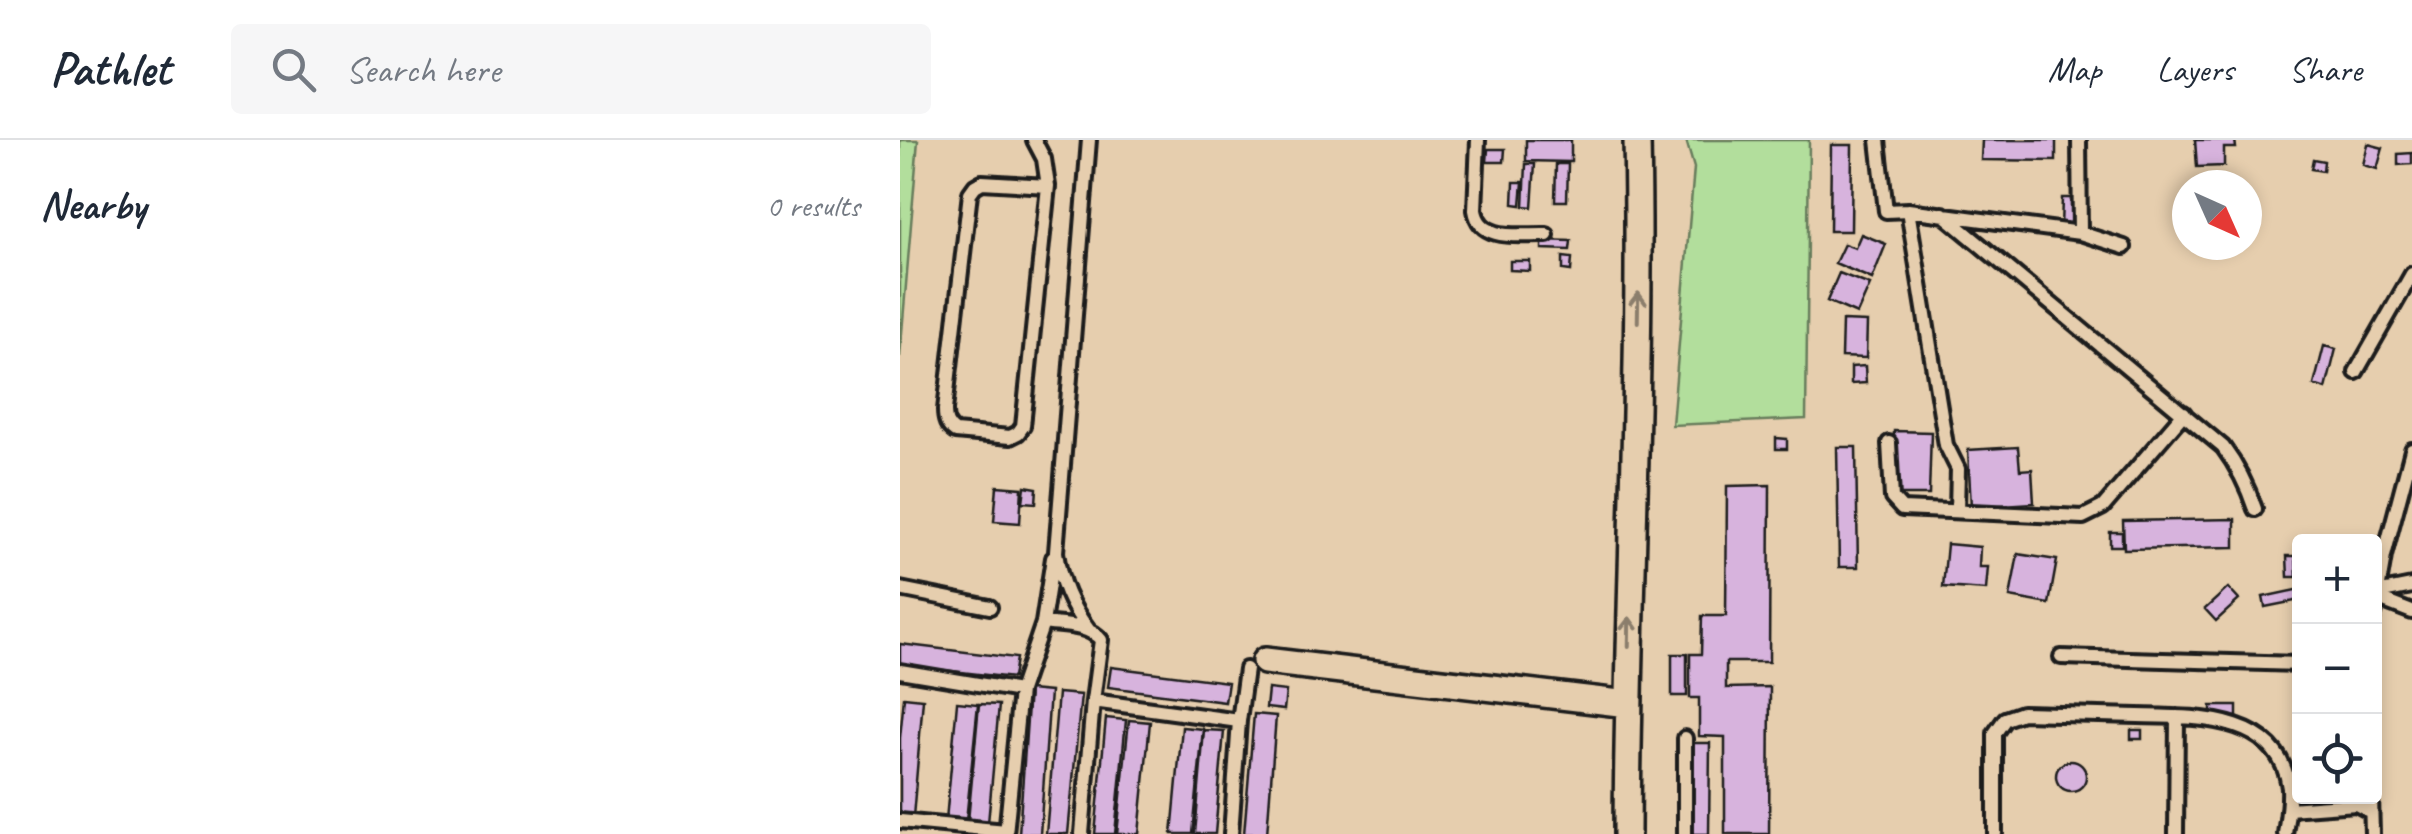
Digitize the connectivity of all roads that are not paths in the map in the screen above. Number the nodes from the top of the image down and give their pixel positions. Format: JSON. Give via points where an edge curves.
{"nodes":[{"id":1,"x":1034,"y":140,"type":"edge"},
{"id":2,"x":1089,"y":140,"type":"edge"},
{"id":3,"x":1478,"y":140,"type":"edge"},
{"id":4,"x":1636,"y":140,"type":"edge"},
{"id":5,"x":1878,"y":140,"type":"edge"},
{"id":6,"x":2079,"y":140,"type":"edge"},
{"id":7,"x":1048,"y":186,"type":"junction"},
{"id":8,"x":1908,"y":210,"type":"junction"},
{"id":9,"x":1943,"y":214,"type":"junction"},
{"id":10,"x":2080,"y":233,"type":"junction"},
{"id":11,"x":1548,"y":235,"type":"dead end"},
{"id":12,"x":2124,"y":246,"type":"dead end"},
{"id":13,"x":2412,"y":274,"type":"edge"},
{"id":14,"x":2356,"y":372,"type":"dead end"},
{"id":15,"x":2184,"y":413,"type":"junction"},
{"id":16,"x":1889,"y":444,"type":"dead end"},
{"id":17,"x":2412,"y":450,"type":"edge"},
{"id":18,"x":2255,"y":509,"type":"dead end"},
{"id":19,"x":1957,"y":510,"type":"junction"},
{"id":20,"x":1056,"y":552,"type":"junction"},
{"id":21,"x":2382,"y":568,"type":"edge"},
{"id":22,"x":2412,"y":586,"type":"edge"},
{"id":23,"x":900,"y":589,"type":"edge"},
{"id":24,"x":2382,"y":594,"type":"edge"},
{"id":25,"x":2382,"y":599,"type":"edge"},
{"id":26,"x":990,"y":607,"type":"dead end"},
{"id":27,"x":2412,"y":612,"type":"edge"},
{"id":28,"x":1043,"y":623,"type":"junction"},
{"id":29,"x":1088,"y":629,"type":"junction"},
{"id":30,"x":2061,"y":657,"type":"dead end"},
{"id":31,"x":2292,"y":664,"type":"edge"},
{"id":32,"x":1255,"y":665,"type":"joint"},
{"id":33,"x":900,"y":670,"type":"edge"},
{"id":34,"x":1020,"y":690,"type":"junction"},
{"id":35,"x":1092,"y":701,"type":"junction"},
{"id":36,"x":1628,"y":704,"type":"junction"},
{"id":37,"x":2177,"y":717,"type":"junction"},
{"id":38,"x":1239,"y":722,"type":"junction"},
{"id":39,"x":1685,"y":738,"type":"dead end"},
{"id":40,"x":2371,"y":804,"type":"edge"},
{"id":41,"x":2289,"y":809,"type":"junction"},
{"id":42,"x":2371,"y":812,"type":"junction"},
{"id":43,"x":900,"y":821,"type":"edge"},
{"id":44,"x":1006,"y":833,"type":"edge"},
{"id":45,"x":1082,"y":834,"type":"edge"},
{"id":46,"x":1231,"y":834,"type":"edge"},
{"id":47,"x":1627,"y":834,"type":"edge"},
{"id":48,"x":1685,"y":834,"type":"edge"},
{"id":49,"x":1996,"y":834,"type":"edge"},
{"id":50,"x":2176,"y":834,"type":"edge"},
{"id":51,"x":2284,"y":834,"type":"edge"},
{"id":52,"x":2372,"y":834,"type":"edge"}],
"edges":[{"from":1,"to":7,"type":"lane"},
{"from":2,"to":20,"type":"lane"},
{"from":3,"to":11,"type":"lane","via":[[1476,219],[1489,232]]},
{"from":36,"to":4,"type":"street","one_way":true},
{"from":5,"to":8,"type":"lane","via":[[1886,211]]},
{"from":6,"to":10,"type":"lane"},
{"from":7,"to":7,"type":"lane","via":[[1023,426],[1010,437],[955,432],[944,410],[970,193],[982,182]]},
{"from":8,"to":9,"type":"lane"},
{"from":8,"to":19,"type":"lane","via":[[1946,445],[1958,469]]},
{"from":9,"to":10,"type":"lane"},
{"from":9,"to":15,"type":"lane"},
{"from":10,"to":12,"type":"lane"},
{"from":13,"to":14,"type":"lane"},
{"from":15,"to":18,"type":"lane","via":[[2223,447]]},
{"from":15,"to":19,"type":"lane","via":[[2094,514]]},
{"from":16,"to":19,"type":"lane","via":[[1896,505]]},
{"from":17,"to":21,"type":"lane"},
{"from":20,"to":28,"type":"lane"},
{"from":20,"to":29,"type":"lane","via":[[1063,586]]},
{"from":22,"to":24,"type":"lane"},
{"from":23,"to":26,"type":"lane"},
{"from":25,"to":27,"type":"lane"},
{"from":28,"to":29,"type":"lane"},
{"from":28,"to":34,"type":"lane"},
{"from":29,"to":35,"type":"lane","via":[[1102,646]]},
{"from":30,"to":31,"type":"lane"},
{"from":32,"to":36,"type":"street"},
{"from":32,"to":38,"type":"lane"},
{"from":33,"to":34,"type":"lane"},
{"from":34,"to":44,"type":"lane"},
{"from":35,"to":38,"type":"lane"},
{"from":35,"to":45,"type":"lane"},
{"from":36,"to":47,"type":"street"},
{"from":37,"to":41,"type":"lane","via":[[2253,732],[2282,765]]},
{"from":37,"to":49,"type":"lane","via":[[2022,713],[2005,719],[1994,742]]},
{"from":37,"to":50,"type":"lane"},
{"from":38,"to":46,"type":"lane"},
{"from":39,"to":48,"type":"lane"},
{"from":40,"to":42,"type":"lane"},
{"from":41,"to":42,"type":"lane","via":[[2356,804]]},
{"from":41,"to":51,"type":"lane"},
{"from":42,"to":52,"type":"lane"},
{"from":43,"to":44,"type":"lane"}]}
